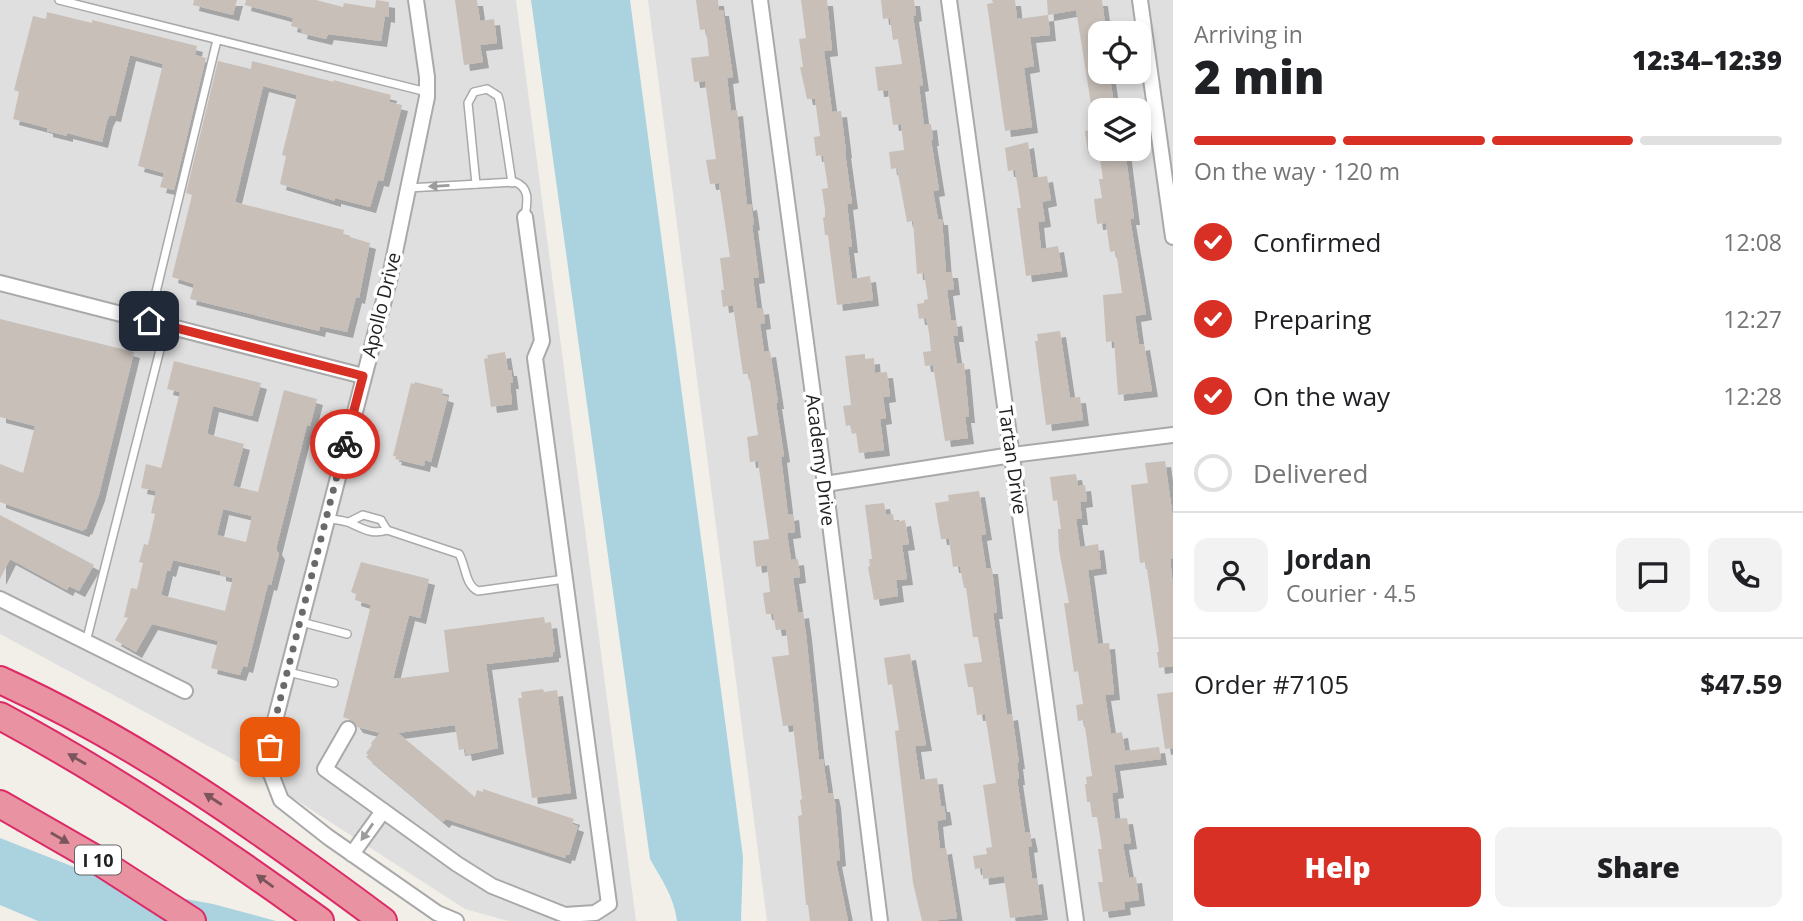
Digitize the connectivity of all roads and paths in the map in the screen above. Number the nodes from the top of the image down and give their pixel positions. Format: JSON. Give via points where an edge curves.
{"nodes":[{"id":1,"x":59,"y":0,"type":"edge"},
{"id":2,"x":416,"y":0,"type":"edge"},
{"id":3,"x":760,"y":0,"type":"edge"},
{"id":4,"x":949,"y":0,"type":"edge"},
{"id":5,"x":1140,"y":0,"type":"edge"},
{"id":6,"x":217,"y":40,"type":"junction"},
{"id":7,"x":427,"y":92,"type":"junction"},
{"id":8,"x":512,"y":183,"type":"junction"},
{"id":9,"x":477,"y":184,"type":"junction"},
{"id":10,"x":408,"y":188,"type":"junction"},
{"id":11,"x":525,"y":217,"type":"joint"},
{"id":12,"x":1173,"y":237,"type":"edge"},
{"id":13,"x":0,"y":283,"type":"edge"},
{"id":14,"x":149,"y":321,"type":"junction"},
{"id":15,"x":166,"y":326,"type":"junction"},
{"id":16,"x":363,"y":376,"type":"junction"},
{"id":17,"x":1173,"y":435,"type":"edge"},
{"id":18,"x":1012,"y":455,"type":"junction"},
{"id":19,"x":825,"y":484,"type":"junction"},
{"id":20,"x":326,"y":518,"type":"junction"},
{"id":21,"x":349,"y":523,"type":"junction"},
{"id":22,"x":387,"y":530,"type":"junction"},
{"id":23,"x":565,"y":579,"type":"junction"},
{"id":24,"x":0,"y":599,"type":"edge"},
{"id":25,"x":300,"y":622,"type":"junction"},
{"id":26,"x":346,"y":634,"type":"dead end"},
{"id":27,"x":86,"y":642,"type":"junction"},
{"id":28,"x":287,"y":672,"type":"junction"},
{"id":29,"x":0,"y":680,"type":"edge"},
{"id":30,"x":334,"y":683,"type":"dead end"},
{"id":31,"x":185,"y":691,"type":"dead end"},
{"id":32,"x":0,"y":716,"type":"edge"},
{"id":33,"x":348,"y":729,"type":"dead end"},
{"id":34,"x":0,"y":804,"type":"edge"},
{"id":35,"x":383,"y":811,"type":"junction"},
{"id":36,"x":352,"y":854,"type":"junction"},
{"id":37,"x":192,"y":921,"type":"edge"},
{"id":38,"x":320,"y":921,"type":"edge"},
{"id":39,"x":383,"y":921,"type":"edge"},
{"id":40,"x":456,"y":921,"type":"edge"},
{"id":41,"x":880,"y":921,"type":"edge"},
{"id":42,"x":1076,"y":921,"type":"edge"}],
"edges":[{"from":1,"to":6,"type":"lane"},
{"from":2,"to":7,"type":"street","name":"Apollo Drive"},
{"from":3,"to":19,"type":"street","name":"Academy Drive"},
{"from":4,"to":18,"type":"street","name":"Tartan Drive"},
{"from":5,"to":12,"type":"street"},
{"from":6,"to":7,"type":"lane"},
{"from":6,"to":14,"type":"lane"},
{"from":7,"to":10,"type":"street","name":"Apollo Drive"},
{"from":8,"to":9,"type":"lane"},
{"from":8,"to":9,"type":"lane","via":[[500,103],[487,89],[474,92],[468,103]]},
{"from":8,"to":11,"type":"lane","via":[[521,184],[527,194]]},
{"from":9,"to":10,"type":"lane","one_way":true},
{"from":10,"to":16,"type":"street","name":"Apollo Drive"},
{"from":11,"to":23,"type":"street","via":[[542,341],[535,358]]},
{"from":13,"to":14,"type":"street"},
{"from":14,"to":15,"type":"street"},
{"from":15,"to":16,"type":"street"},
{"from":15,"to":27,"type":"lane"},
{"from":16,"to":20,"type":"street","name":"Apollo Drive"},
{"from":17,"to":18,"type":"street"},
{"from":18,"to":19,"type":"street"},
{"from":18,"to":42,"type":"street","name":"Tartan Drive"},
{"from":19,"to":41,"type":"street","name":"Academy Drive"},
{"from":20,"to":21,"type":"lane"},
{"from":20,"to":25,"type":"street","name":"Apollo Drive"},
{"from":21,"to":22,"type":"lane","via":[[378,533]]},
{"from":21,"to":22,"type":"lane","via":[[363,515],[382,520]]},
{"from":22,"to":23,"type":"lane","via":[[459,554],[469,583],[478,591]]},
{"from":23,"to":35,"type":"street","via":[[609,904],[595,913],[565,915],[492,886]]},
{"from":24,"to":27,"type":"street"},
{"from":25,"to":26,"type":"lane"},
{"from":25,"to":28,"type":"street","name":"Apollo Drive"},
{"from":27,"to":31,"type":"street"},
{"from":28,"to":30,"type":"lane"},
{"from":28,"to":36,"type":"street","name":"Apollo Drive","via":[[268,766],[281,800]]},
{"from":39,"to":29,"type":"highway","one_way":true,"via":[[270,837],[150,759]]},
{"from":38,"to":32,"type":"highway","one_way":true,"via":[[136,795]]},
{"from":33,"to":35,"type":"street","via":[[325,769]]},
{"from":34,"to":37,"type":"highway","number":"I 10","one_way":true},
{"from":35,"to":36,"type":"street","one_way":true},
{"from":36,"to":40,"type":"street","name":"Apollo Drive","via":[[437,913]]}]}
